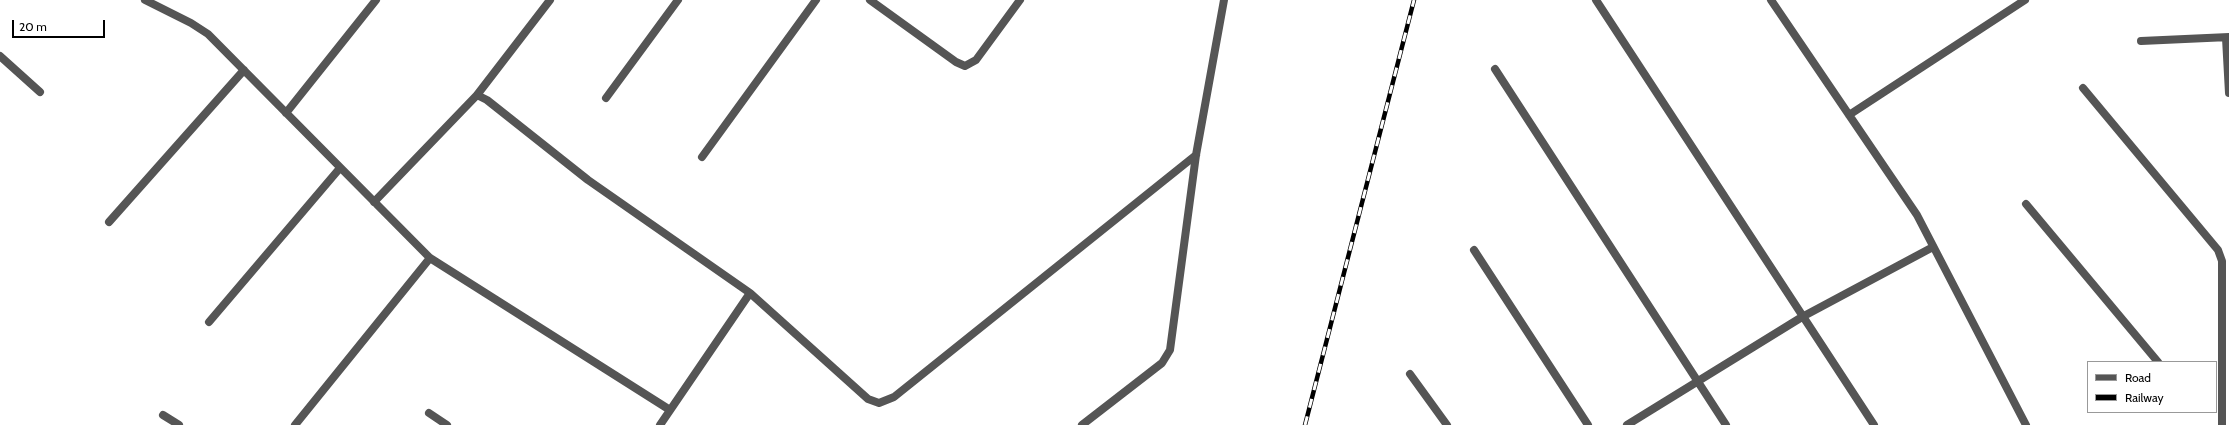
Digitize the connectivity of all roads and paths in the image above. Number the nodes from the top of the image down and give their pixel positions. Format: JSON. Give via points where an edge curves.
{"nodes":[{"id":1,"x":145,"y":0,"type":"edge"},
{"id":2,"x":376,"y":0,"type":"edge"},
{"id":3,"x":550,"y":0,"type":"edge"},
{"id":4,"x":678,"y":0,"type":"edge"},
{"id":5,"x":816,"y":0,"type":"edge"},
{"id":6,"x":870,"y":0,"type":"edge"},
{"id":7,"x":1020,"y":0,"type":"edge"},
{"id":8,"x":1224,"y":0,"type":"edge"},
{"id":9,"x":1596,"y":0,"type":"edge"},
{"id":10,"x":2025,"y":0,"type":"edge"},
{"id":11,"x":1773,"y":1,"type":"edge"},
{"id":12,"x":2228,"y":38,"type":"edge"},
{"id":13,"x":2141,"y":41,"type":"dead end"},
{"id":14,"x":0,"y":56,"type":"edge"},
{"id":15,"x":1495,"y":69,"type":"dead end"},
{"id":16,"x":244,"y":70,"type":"junction"},
{"id":17,"x":2083,"y":88,"type":"dead end"},
{"id":18,"x":40,"y":92,"type":"dead end"},
{"id":19,"x":2229,"y":93,"type":"edge"},
{"id":20,"x":477,"y":95,"type":"junction"},
{"id":21,"x":606,"y":98,"type":"dead end"},
{"id":22,"x":286,"y":113,"type":"junction"},
{"id":23,"x":1849,"y":115,"type":"junction"},
{"id":24,"x":1196,"y":155,"type":"junction"},
{"id":25,"x":702,"y":157,"type":"dead end"},
{"id":26,"x":340,"y":168,"type":"junction"},
{"id":27,"x":374,"y":202,"type":"junction"},
{"id":28,"x":2026,"y":204,"type":"dead end"},
{"id":29,"x":109,"y":222,"type":"dead end"},
{"id":30,"x":1933,"y":247,"type":"junction"},
{"id":31,"x":1474,"y":250,"type":"dead end"},
{"id":32,"x":430,"y":258,"type":"junction"},
{"id":33,"x":750,"y":293,"type":"junction"},
{"id":34,"x":1802,"y":317,"type":"junction"},
{"id":35,"x":209,"y":322,"type":"dead end"},
{"id":36,"x":2157,"y":361,"type":"edge"},
{"id":37,"x":1410,"y":374,"type":"dead end"},
{"id":38,"x":1698,"y":381,"type":"junction"},
{"id":39,"x":2219,"y":381,"type":"edge"},
{"id":40,"x":670,"y":410,"type":"junction"},
{"id":41,"x":429,"y":413,"type":"dead end"},
{"id":42,"x":163,"y":415,"type":"dead end"},
{"id":43,"x":179,"y":425,"type":"edge"},
{"id":44,"x":295,"y":425,"type":"edge"},
{"id":45,"x":447,"y":425,"type":"edge"},
{"id":46,"x":660,"y":425,"type":"edge"},
{"id":47,"x":1082,"y":425,"type":"edge"},
{"id":48,"x":1446,"y":425,"type":"edge"},
{"id":49,"x":1588,"y":425,"type":"edge"},
{"id":50,"x":1627,"y":425,"type":"edge"},
{"id":51,"x":1726,"y":425,"type":"edge"},
{"id":52,"x":1874,"y":425,"type":"edge"},
{"id":53,"x":2026,"y":425,"type":"edge"},
{"id":54,"x":2222,"y":425,"type":"edge"}],
"edges":[{"from":1,"to":16,"type":"street","via":[[201,28]]},
{"from":2,"to":22,"type":"street"},
{"from":3,"to":20,"type":"street"},
{"from":4,"to":21,"type":"street"},
{"from":5,"to":25,"type":"street"},
{"from":6,"to":7,"type":"street","via":[[965,66],[976,60]]},
{"from":8,"to":24,"type":"street"},
{"from":9,"to":34,"type":"street"},
{"from":10,"to":23,"type":"street"},
{"from":11,"to":23,"type":"street"},
{"from":12,"to":13,"type":"street"},
{"from":12,"to":19,"type":"street"},
{"from":14,"to":18,"type":"street"},
{"from":15,"to":38,"type":"street"},
{"from":16,"to":22,"type":"street"},
{"from":16,"to":29,"type":"street"},
{"from":17,"to":39,"type":"street","via":[[2218,250],[2222,261]]},
{"from":20,"to":27,"type":"street"},
{"from":20,"to":33,"type":"street","via":[[487,100],[588,180]]},
{"from":22,"to":26,"type":"street"},
{"from":23,"to":30,"type":"street","via":[[1917,215]]},
{"from":24,"to":33,"type":"street","via":[[894,397],[879,403],[868,399]]},
{"from":24,"to":47,"type":"street","via":[[1170,350],[1162,363]]},
{"from":26,"to":27,"type":"street"},
{"from":26,"to":35,"type":"street"},
{"from":27,"to":32,"type":"street"},
{"from":28,"to":36,"type":"street"},
{"from":30,"to":34,"type":"street"},
{"from":30,"to":53,"type":"street"},
{"from":31,"to":49,"type":"street"},
{"from":32,"to":40,"type":"street"},
{"from":32,"to":44,"type":"street"},
{"from":33,"to":40,"type":"street"},
{"from":34,"to":38,"type":"street"},
{"from":34,"to":52,"type":"street"},
{"from":37,"to":48,"type":"street"},
{"from":38,"to":50,"type":"street"},
{"from":38,"to":51,"type":"street"},
{"from":39,"to":54,"type":"street"},
{"from":40,"to":46,"type":"street"},
{"from":41,"to":45,"type":"street"},
{"from":42,"to":43,"type":"street"}]}
